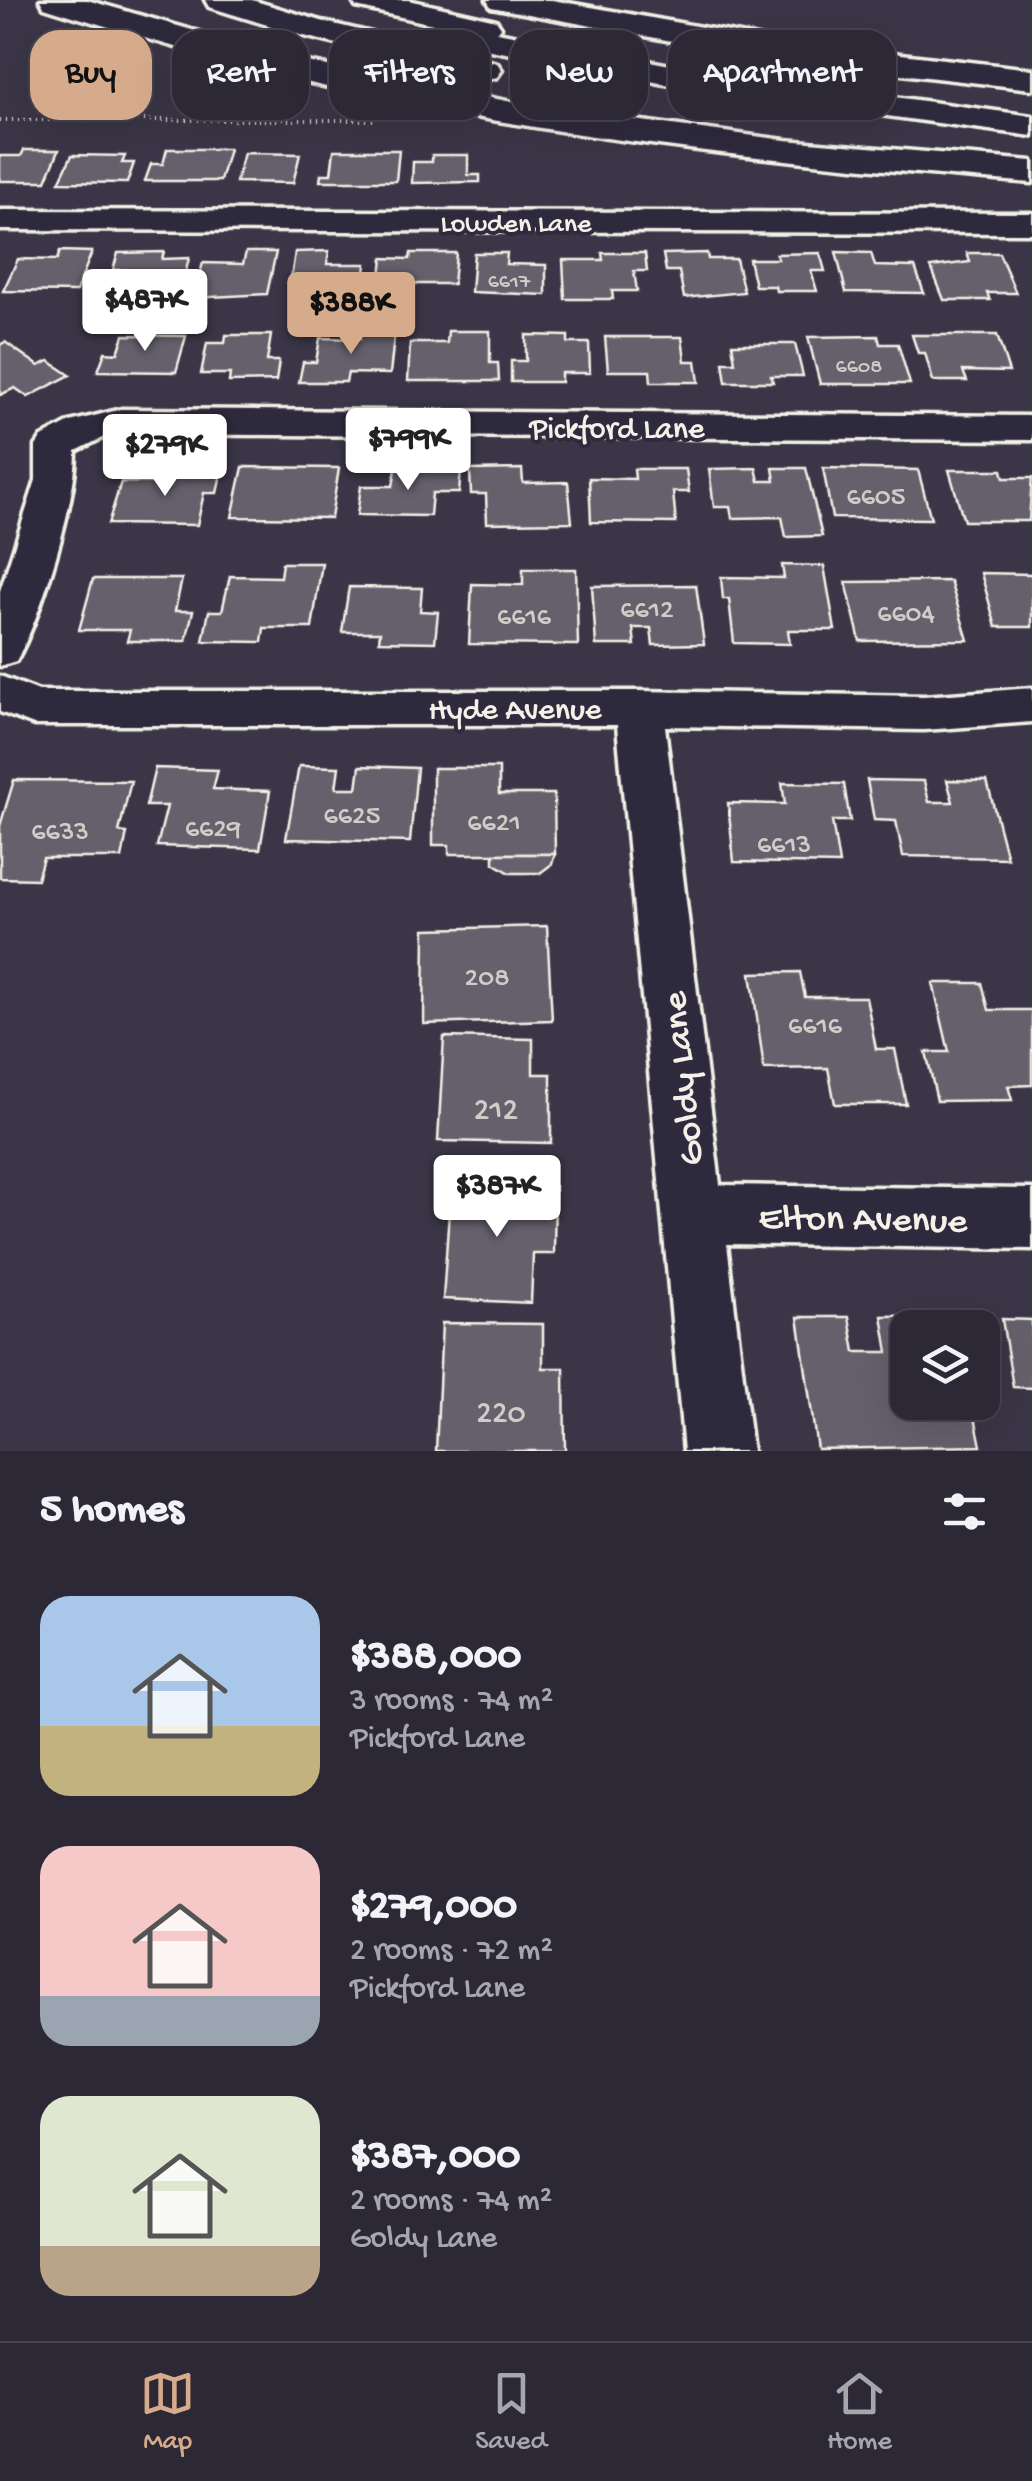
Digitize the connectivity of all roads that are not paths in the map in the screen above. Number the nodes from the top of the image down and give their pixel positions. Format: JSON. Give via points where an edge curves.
{"nodes":[{"id":1,"x":55,"y":0,"type":"edge"},
{"id":2,"x":220,"y":0,"type":"edge"},
{"id":3,"x":320,"y":0,"type":"edge"},
{"id":4,"x":367,"y":0,"type":"edge"},
{"id":5,"x":502,"y":0,"type":"edge"},
{"id":6,"x":666,"y":0,"type":"edge"},
{"id":7,"x":1032,"y":51,"type":"edge"},
{"id":8,"x":1032,"y":79,"type":"edge"},
{"id":9,"x":1032,"y":108,"type":"edge"},
{"id":10,"x":1032,"y":126,"type":"edge"},
{"id":11,"x":1032,"y":146,"type":"edge"},
{"id":12,"x":1032,"y":172,"type":"edge"},
{"id":13,"x":0,"y":220,"type":"edge"},
{"id":14,"x":1032,"y":223,"type":"edge"},
{"id":15,"x":1032,"y":428,"type":"edge"},
{"id":16,"x":0,"y":650,"type":"edge"},
{"id":17,"x":0,"y":693,"type":"edge"},
{"id":18,"x":1032,"y":705,"type":"edge"},
{"id":19,"x":640,"y":708,"type":"junction"},
{"id":20,"x":694,"y":1214,"type":"junction"},
{"id":21,"x":1032,"y":1219,"type":"edge"},
{"id":22,"x":718,"y":1451,"type":"edge"}],
"edges":[{"from":1,"to":12,"type":"highway","via":[[271,62],[538,117],[804,153]]},
{"from":2,"to":11,"type":"highway","via":[[412,54],[598,93],[820,126]]},
{"from":3,"to":10,"type":"highway","via":[[654,72]]},
{"from":4,"to":9,"type":"highway","via":[[705,68]]},
{"from":5,"to":8,"type":"highway","via":[[762,48]]},
{"from":6,"to":7,"type":"highway"},
{"from":13,"to":14,"type":"street","name":"Lowden Lane"},
{"from":15,"to":16,"type":"street","name":"Pickford Lane","via":[[188,424],[124,418],[83,428],[56,446],[56,480]]},
{"from":17,"to":19,"type":"street","name":"Hyde Avenue","via":[[34,708]]},
{"from":18,"to":19,"type":"street","name":"Hyde Avenue","via":[[886,713]]},
{"from":19,"to":20,"type":"street","name":"Goldy Lane"},
{"from":20,"to":21,"type":"street","name":"Elton Avenue"},
{"from":20,"to":22,"type":"street","name":"Goldy Lane"}]}
